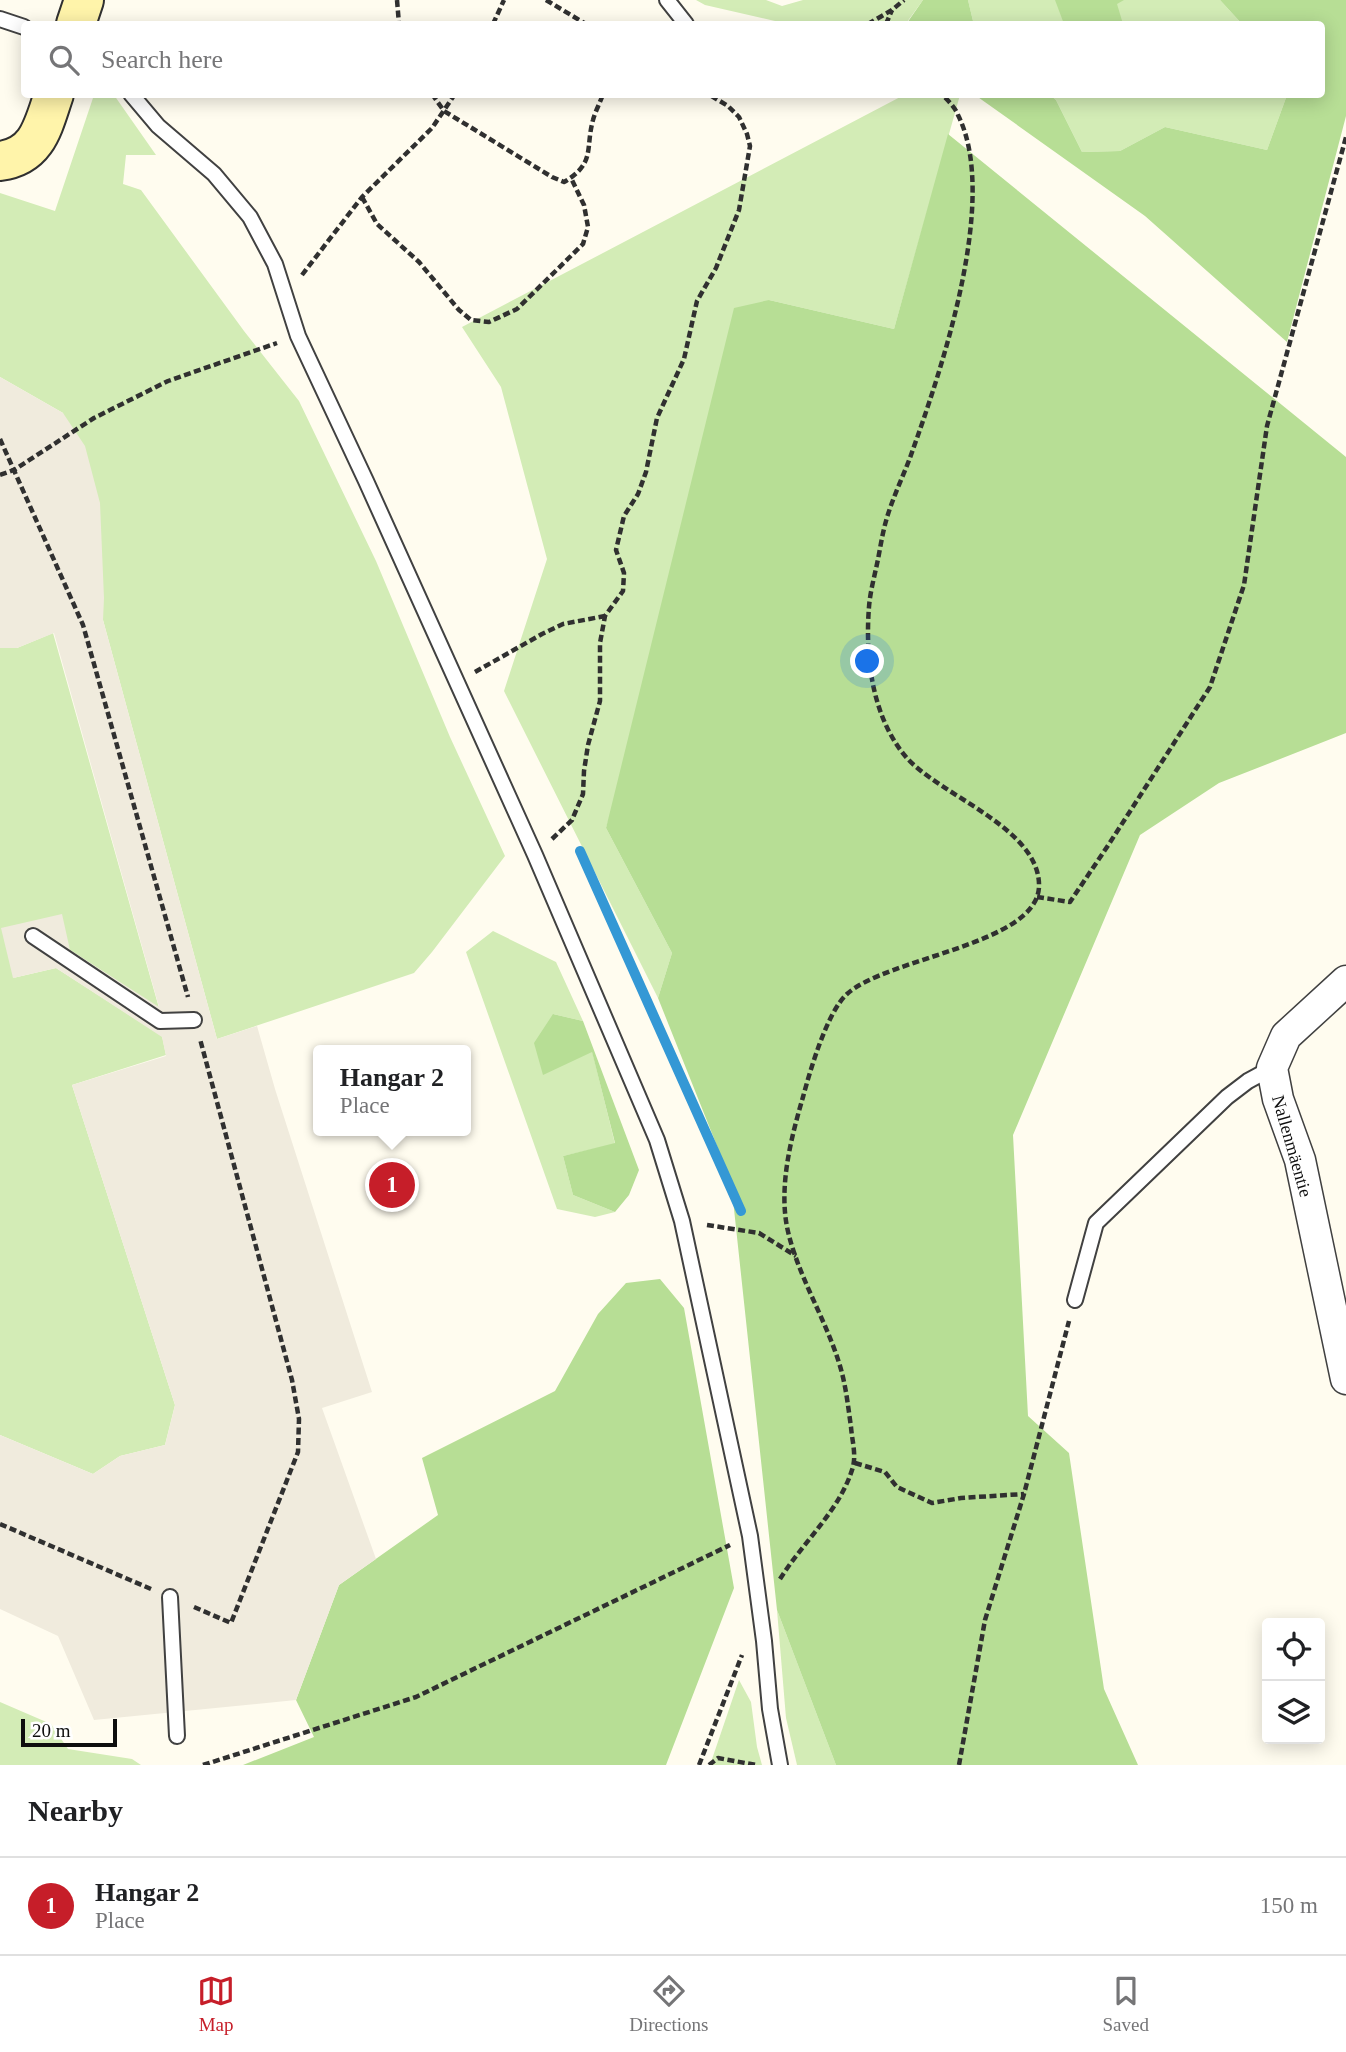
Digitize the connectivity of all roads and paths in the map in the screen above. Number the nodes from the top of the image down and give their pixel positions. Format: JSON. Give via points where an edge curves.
{"nodes":[{"id":1,"x":397,"y":0,"type":"edge"},
{"id":2,"x":504,"y":0,"type":"edge"},
{"id":3,"x":546,"y":0,"type":"edge"},
{"id":4,"x":667,"y":0,"type":"edge"},
{"id":5,"x":904,"y":0,"type":"edge"},
{"id":6,"x":892,"y":10,"type":"junction"},
{"id":7,"x":0,"y":19,"type":"edge"},
{"id":8,"x":398,"y":21,"type":"edge"},
{"id":9,"x":494,"y":21,"type":"edge"},
{"id":10,"x":581,"y":21,"type":"edge"},
{"id":11,"x":684,"y":21,"type":"edge"},
{"id":12,"x":873,"y":21,"type":"edge"},
{"id":13,"x":887,"y":21,"type":"edge"},
{"id":14,"x":21,"y":26,"type":"edge"},
{"id":15,"x":53,"y":98,"type":"edge"},
{"id":16,"x":134,"y":98,"type":"edge"},
{"id":17,"x":435,"y":98,"type":"edge"},
{"id":18,"x":452,"y":98,"type":"edge"},
{"id":19,"x":602,"y":98,"type":"edge"},
{"id":20,"x":715,"y":98,"type":"edge"},
{"id":21,"x":946,"y":98,"type":"edge"},
{"id":22,"x":444,"y":111,"type":"junction"},
{"id":23,"x":1346,"y":137,"type":"edge"},
{"id":24,"x":0,"y":161,"type":"edge"},
{"id":25,"x":571,"y":178,"type":"junction"},
{"id":26,"x":362,"y":197,"type":"junction"},
{"id":27,"x":302,"y":275,"type":"dead end"},
{"id":28,"x":298,"y":336,"type":"junction"},
{"id":29,"x":0,"y":439,"type":"edge"},
{"id":30,"x":14,"y":470,"type":"junction"},
{"id":31,"x":0,"y":475,"type":"edge"},
{"id":32,"x":605,"y":616,"type":"junction"},
{"id":33,"x":456,"y":684,"type":"junction"},
{"id":34,"x":535,"y":855,"type":"junction"},
{"id":35,"x":1037,"y":897,"type":"junction"},
{"id":36,"x":33,"y":936,"type":"dead end"},
{"id":37,"x":1346,"y":981,"type":"edge"},
{"id":38,"x":194,"y":1020,"type":"junction"},
{"id":39,"x":1272,"y":1068,"type":"junction"},
{"id":40,"x":682,"y":1221,"type":"junction"},
{"id":41,"x":796,"y":1256,"type":"junction"},
{"id":42,"x":1075,"y":1300,"type":"joint"},
{"id":43,"x":1346,"y":1379,"type":"edge"},
{"id":44,"x":855,"y":1463,"type":"junction"},
{"id":45,"x":1024,"y":1494,"type":"junction"},
{"id":46,"x":0,"y":1524,"type":"edge"},
{"id":47,"x":750,"y":1536,"type":"junction"},
{"id":48,"x":170,"y":1597,"type":"junction"},
{"id":49,"x":760,"y":1611,"type":"junction"},
{"id":50,"x":177,"y":1736,"type":"dead end"},
{"id":51,"x":203,"y":1765,"type":"edge"},
{"id":52,"x":699,"y":1765,"type":"edge"},
{"id":53,"x":709,"y":1765,"type":"edge"},
{"id":54,"x":757,"y":1765,"type":"edge"},
{"id":55,"x":780,"y":1765,"type":"edge"},
{"id":56,"x":959,"y":1765,"type":"edge"}],
"edges":[{"from":1,"to":8,"type":"path"},
{"from":2,"to":9,"type":"path"},
{"from":3,"to":10,"type":"path"},
{"from":4,"to":11,"type":"lane"},
{"from":5,"to":6,"type":"path"},
{"from":6,"to":12,"type":"path"},
{"from":6,"to":13,"type":"path"},
{"from":7,"to":14,"type":"lane"},
{"from":15,"to":24,"type":"main road","via":[[35,142],[25,153]]},
{"from":16,"to":28,"type":"lane","via":[[158,126],[214,174],[250,217],[275,264]]},
{"from":17,"to":22,"type":"path"},
{"from":18,"to":22,"type":"path"},
{"from":19,"to":25,"type":"path","via":[[589,156]]},
{"from":20,"to":32,"type":"path","via":[[739,117],[750,146],[739,210],[697,301],[684,359],[657,418],[646,472],[624,516],[616,550],[624,573],[623,591]]},
{"from":21,"to":35,"type":"path","via":[[957,110],[972,168],[968,254],[944,354],[886,522],[869,603],[870,672],[890,732],[907,758],[984,812],[1029,851],[1037,867]]},
{"from":22,"to":25,"type":"path","via":[[552,177],[564,182]]},
{"from":22,"to":26,"type":"path"},
{"from":23,"to":35,"type":"path","via":[[1267,426],[1244,585],[1210,687],[1070,902]]},
{"from":25,"to":26,"type":"path","via":[[584,205],[588,227],[583,244],[517,309],[489,322],[471,320],[459,310],[419,262],[377,224]]},
{"from":26,"to":27,"type":"path"},
{"from":28,"to":30,"type":"path","via":[[168,382],[94,418]]},
{"from":28,"to":33,"type":"lane"},
{"from":29,"to":30,"type":"path"},
{"from":30,"to":31,"type":"path"},
{"from":30,"to":38,"type":"path","via":[[83,625]]},
{"from":32,"to":33,"type":"path","via":[[563,624]]},
{"from":32,"to":34,"type":"path","via":[[600,701],[588,745],[583,794],[572,820]]},
{"from":33,"to":34,"type":"lane"},
{"from":34,"to":40,"type":"lane","via":[[657,1140]]},
{"from":35,"to":41,"type":"path","via":[[1022,918],[989,937],[912,962],[845,995],[823,1033],[793,1136],[783,1195]]},
{"from":36,"to":38,"type":"lane","via":[[160,1021]]},
{"from":37,"to":39,"type":"street","via":[[1286,1036]]},
{"from":38,"to":48,"type":"path","via":[[292,1380],[299,1419],[298,1452],[231,1623]]},
{"from":39,"to":42,"type":"lane","via":[[1227,1097],[1096,1223]]},
{"from":39,"to":43,"type":"street","name":"Nallenmäentie","via":[[1300,1160]]},
{"from":40,"to":41,"type":"path","via":[[759,1233]]},
{"from":40,"to":47,"type":"lane"},
{"from":41,"to":44,"type":"path","via":[[840,1365]]},
{"from":42,"to":45,"type":"path"},
{"from":44,"to":45,"type":"path","via":[[885,1472],[897,1487],[932,1503]]},
{"from":44,"to":49,"type":"path","via":[[844,1493],[793,1558]]},
{"from":45,"to":56,"type":"path","via":[[985,1620]]},
{"from":46,"to":48,"type":"path"},
{"from":47,"to":49,"type":"lane"},
{"from":47,"to":51,"type":"path","via":[[416,1697]]},
{"from":48,"to":50,"type":"lane"},
{"from":49,"to":52,"type":"path"},
{"from":49,"to":55,"type":"lane","via":[[769,1709]]},
{"from":53,"to":54,"type":"path","via":[[718,1758]]}]}
